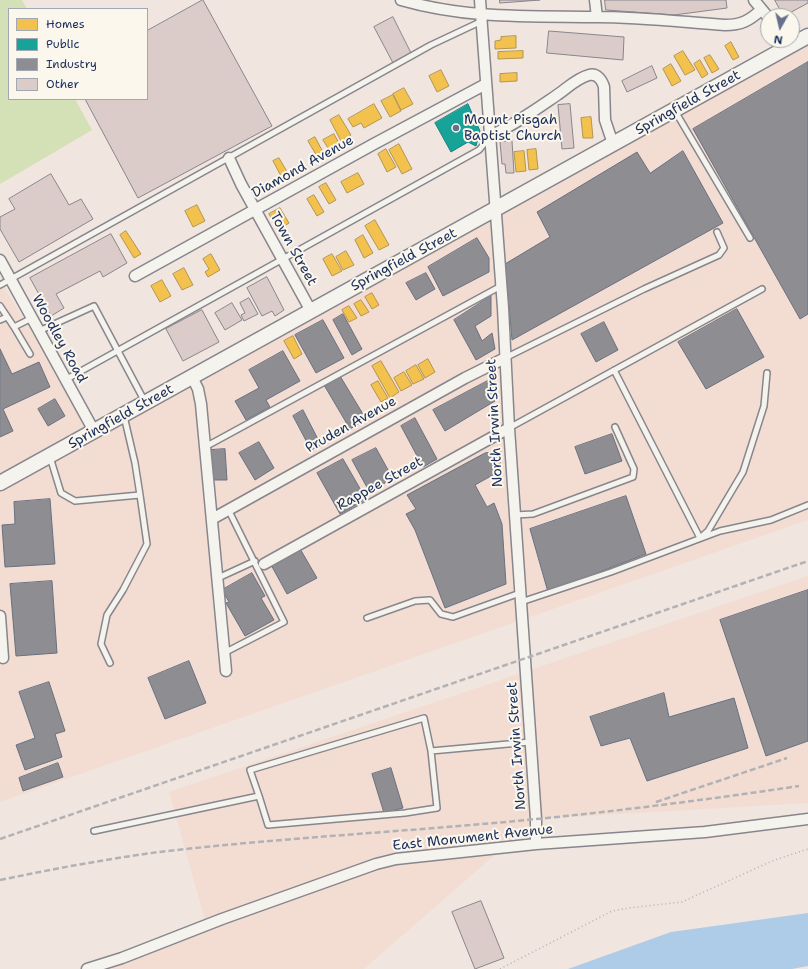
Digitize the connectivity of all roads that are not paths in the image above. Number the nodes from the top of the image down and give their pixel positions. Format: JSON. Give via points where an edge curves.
{"nodes":[{"id":1,"x":400,"y":0,"type":"edge"},
{"id":2,"x":480,"y":0,"type":"edge"},
{"id":3,"x":596,"y":0,"type":"edge"},
{"id":4,"x":754,"y":0,"type":"edge"},
{"id":5,"x":760,"y":8,"type":"edge"},
{"id":6,"x":760,"y":16,"type":"edge"},
{"id":7,"x":597,"y":17,"type":"junction"},
{"id":8,"x":482,"y":18,"type":"junction"},
{"id":9,"x":783,"y":48,"type":"edge"},
{"id":10,"x":486,"y":84,"type":"junction"},
{"id":11,"x":675,"y":110,"type":"junction"},
{"id":12,"x":490,"y":136,"type":"junction"},
{"id":13,"x":613,"y":144,"type":"junction"},
{"id":14,"x":228,"y":158,"type":"junction"},
{"id":15,"x":496,"y":209,"type":"junction"},
{"id":16,"x":256,"y":210,"type":"junction"},
{"id":17,"x":717,"y":232,"type":"dead end"},
{"id":18,"x":750,"y":238,"type":"dead end"},
{"id":19,"x":282,"y":258,"type":"junction"},
{"id":20,"x":0,"y":260,"type":"edge"},
{"id":21,"x":135,"y":276,"type":"dead end"},
{"id":22,"x":10,"y":280,"type":"junction"},
{"id":23,"x":0,"y":285,"type":"edge"},
{"id":24,"x":501,"y":286,"type":"junction"},
{"id":25,"x":762,"y":289,"type":"dead end"},
{"id":26,"x":0,"y":306,"type":"edge"},
{"id":27,"x":311,"y":311,"type":"junction"},
{"id":28,"x":7,"y":317,"type":"junction"},
{"id":29,"x":32,"y":318,"type":"junction"},
{"id":30,"x":0,"y":320,"type":"edge"},
{"id":31,"x":14,"y":327,"type":"junction"},
{"id":32,"x":39,"y":331,"type":"junction"},
{"id":33,"x":118,"y":349,"type":"junction"},
{"id":34,"x":30,"y":354,"type":"dead end"},
{"id":35,"x":505,"y":358,"type":"junction"},
{"id":36,"x":614,"y":370,"type":"junction"},
{"id":37,"x":767,"y":373,"type":"dead end"},
{"id":38,"x":192,"y":377,"type":"junction"},
{"id":39,"x":65,"y":380,"type":"junction"},
{"id":40,"x":146,"y":403,"type":"junction"},
{"id":41,"x":124,"y":415,"type":"junction"},
{"id":42,"x":615,"y":427,"type":"dead end"},
{"id":43,"x":509,"y":428,"type":"junction"},
{"id":44,"x":94,"y":431,"type":"junction"},
{"id":45,"x":205,"y":448,"type":"junction"},
{"id":46,"x":49,"y":456,"type":"junction"},
{"id":47,"x":0,"y":483,"type":"edge"},
{"id":48,"x":140,"y":495,"type":"junction"},
{"id":49,"x":808,"y":505,"type":"edge"},
{"id":50,"x":228,"y":509,"type":"junction"},
{"id":51,"x":515,"y":515,"type":"junction"},
{"id":52,"x":212,"y":518,"type":"junction"},
{"id":53,"x":700,"y":538,"type":"junction"},
{"id":54,"x":259,"y":562,"type":"junction"},
{"id":55,"x":218,"y":578,"type":"junction"},
{"id":56,"x":520,"y":597,"type":"junction"},
{"id":57,"x":0,"y":616,"type":"edge"},
{"id":58,"x":367,"y":618,"type":"dead end"},
{"id":59,"x":224,"y":653,"type":"junction"},
{"id":60,"x":3,"y":658,"type":"dead end"},
{"id":61,"x":110,"y":663,"type":"dead end"},
{"id":62,"x":226,"y":671,"type":"dead end"},
{"id":63,"x":530,"y":742,"type":"junction"},
{"id":64,"x":431,"y":751,"type":"junction"},
{"id":65,"x":259,"y":796,"type":"junction"},
{"id":66,"x":808,"y":819,"type":"edge"},
{"id":67,"x":94,"y":831,"type":"dead end"},
{"id":68,"x":536,"y":844,"type":"junction"},
{"id":69,"x":87,"y":969,"type":"edge"}],
"edges":[{"from":1,"to":8,"type":"street","via":[[430,9]]},
{"from":2,"to":8,"type":"street","name":"North Irwin Street"},
{"from":3,"to":7,"type":"street"},
{"from":4,"to":5,"type":"street"},
{"from":6,"to":7,"type":"street","via":[[738,25]]},
{"from":7,"to":8,"type":"street"},
{"from":8,"to":10,"type":"street","name":"North Irwin Street"},
{"from":8,"to":14,"type":"lane"},
{"from":9,"to":11,"type":"main road","name":"Springfield Street"},
{"from":10,"to":12,"type":"street","name":"North Irwin Street"},
{"from":10,"to":16,"type":"street","name":"Diamond Avenue"},
{"from":11,"to":13,"type":"main road","name":"Springfield Street"},
{"from":11,"to":18,"type":"lane"},
{"from":12,"to":13,"type":"street","via":[[581,79],[594,75],[603,82],[605,120]]},
{"from":12,"to":15,"type":"street","name":"North Irwin Street"},
{"from":12,"to":19,"type":"lane","via":[[479,150]]},
{"from":13,"to":15,"type":"main road","name":"Springfield Street"},
{"from":14,"to":16,"type":"street","name":"Town Street"},
{"from":14,"to":22,"type":"lane"},
{"from":15,"to":24,"type":"street","name":"North Irwin Street"},
{"from":15,"to":27,"type":"main road","name":"Springfield Street"},
{"from":16,"to":19,"type":"street","name":"Town Street"},
{"from":16,"to":21,"type":"street","name":"Diamond Avenue"},
{"from":17,"to":35,"type":"lane","via":[[724,248],[719,255]]},
{"from":19,"to":27,"type":"street","name":"Town Street"},
{"from":19,"to":33,"type":"lane"},
{"from":20,"to":22,"type":"street","name":"Woodley Road"},
{"from":22,"to":23,"type":"lane"},
{"from":22,"to":29,"type":"street","name":"Woodley Road"},
{"from":24,"to":35,"type":"street","name":"North Irwin Street"},
{"from":24,"to":45,"type":"lane"},
{"from":25,"to":36,"type":"lane"},
{"from":26,"to":28,"type":"lane"},
{"from":27,"to":38,"type":"main road","name":"Springfield Street"},
{"from":28,"to":30,"type":"lane"},
{"from":28,"to":31,"type":"lane"},
{"from":29,"to":31,"type":"lane"},
{"from":29,"to":32,"type":"street","name":"Woodley Road"},
{"from":31,"to":34,"type":"lane"},
{"from":32,"to":33,"type":"lane","via":[[94,306]]},
{"from":32,"to":39,"type":"street","name":"Woodley Road"},
{"from":33,"to":39,"type":"lane"},
{"from":33,"to":40,"type":"lane"},
{"from":35,"to":43,"type":"street","name":"North Irwin Street"},
{"from":35,"to":50,"type":"street","name":"Pruden Avenue"},
{"from":36,"to":43,"type":"lane"},
{"from":36,"to":53,"type":"lane"},
{"from":37,"to":53,"type":"lane","via":[[764,406],[743,472],[708,531]]},
{"from":38,"to":40,"type":"main road","name":"Springfield Street"},
{"from":38,"to":45,"type":"street","via":[[198,390]]},
{"from":39,"to":44,"type":"street","name":"Woodley Road"},
{"from":40,"to":41,"type":"main road","name":"Springfield Street"},
{"from":41,"to":44,"type":"main road","name":"Springfield Street"},
{"from":41,"to":48,"type":"lane"},
{"from":42,"to":51,"type":"lane","via":[[634,469],[633,477],[533,514]]},
{"from":43,"to":51,"type":"street","name":"North Irwin Street"},
{"from":43,"to":54,"type":"street","name":"Rappee Street"},
{"from":44,"to":46,"type":"main road","name":"Springfield Street"},
{"from":45,"to":52,"type":"street"},
{"from":46,"to":47,"type":"main road","name":"Springfield Street"},
{"from":46,"to":48,"type":"lane","via":[[61,493],[75,501]]},
{"from":48,"to":61,"type":"lane","via":[[147,544],[107,615],[101,644]]},
{"from":49,"to":53,"type":"lane","via":[[771,520]]},
{"from":50,"to":52,"type":"street","name":"Pruden Avenue"},
{"from":50,"to":54,"type":"lane"},
{"from":51,"to":56,"type":"street","name":"North Irwin Street"},
{"from":52,"to":55,"type":"street"},
{"from":53,"to":56,"type":"lane","via":[[612,572]]},
{"from":54,"to":55,"type":"lane"},
{"from":54,"to":59,"type":"lane","via":[[284,622]]},
{"from":55,"to":59,"type":"street"},
{"from":56,"to":58,"type":"lane","via":[[452,617],[441,614],[430,600],[415,601]]},
{"from":56,"to":63,"type":"street","name":"North Irwin Street"},
{"from":57,"to":60,"type":"street"},
{"from":59,"to":62,"type":"street"},
{"from":63,"to":64,"type":"lane"},
{"from":63,"to":68,"type":"street","name":"North Irwin Street"},
{"from":64,"to":65,"type":"lane","via":[[424,718],[250,770]]},
{"from":64,"to":65,"type":"lane","via":[[437,808],[268,825]]},
{"from":65,"to":67,"type":"lane"},
{"from":66,"to":68,"type":"street","name":"East Monument Avenue","via":[[698,833]]},
{"from":68,"to":69,"type":"street","name":"East Monument Avenue","via":[[412,856],[376,864]]}]}
